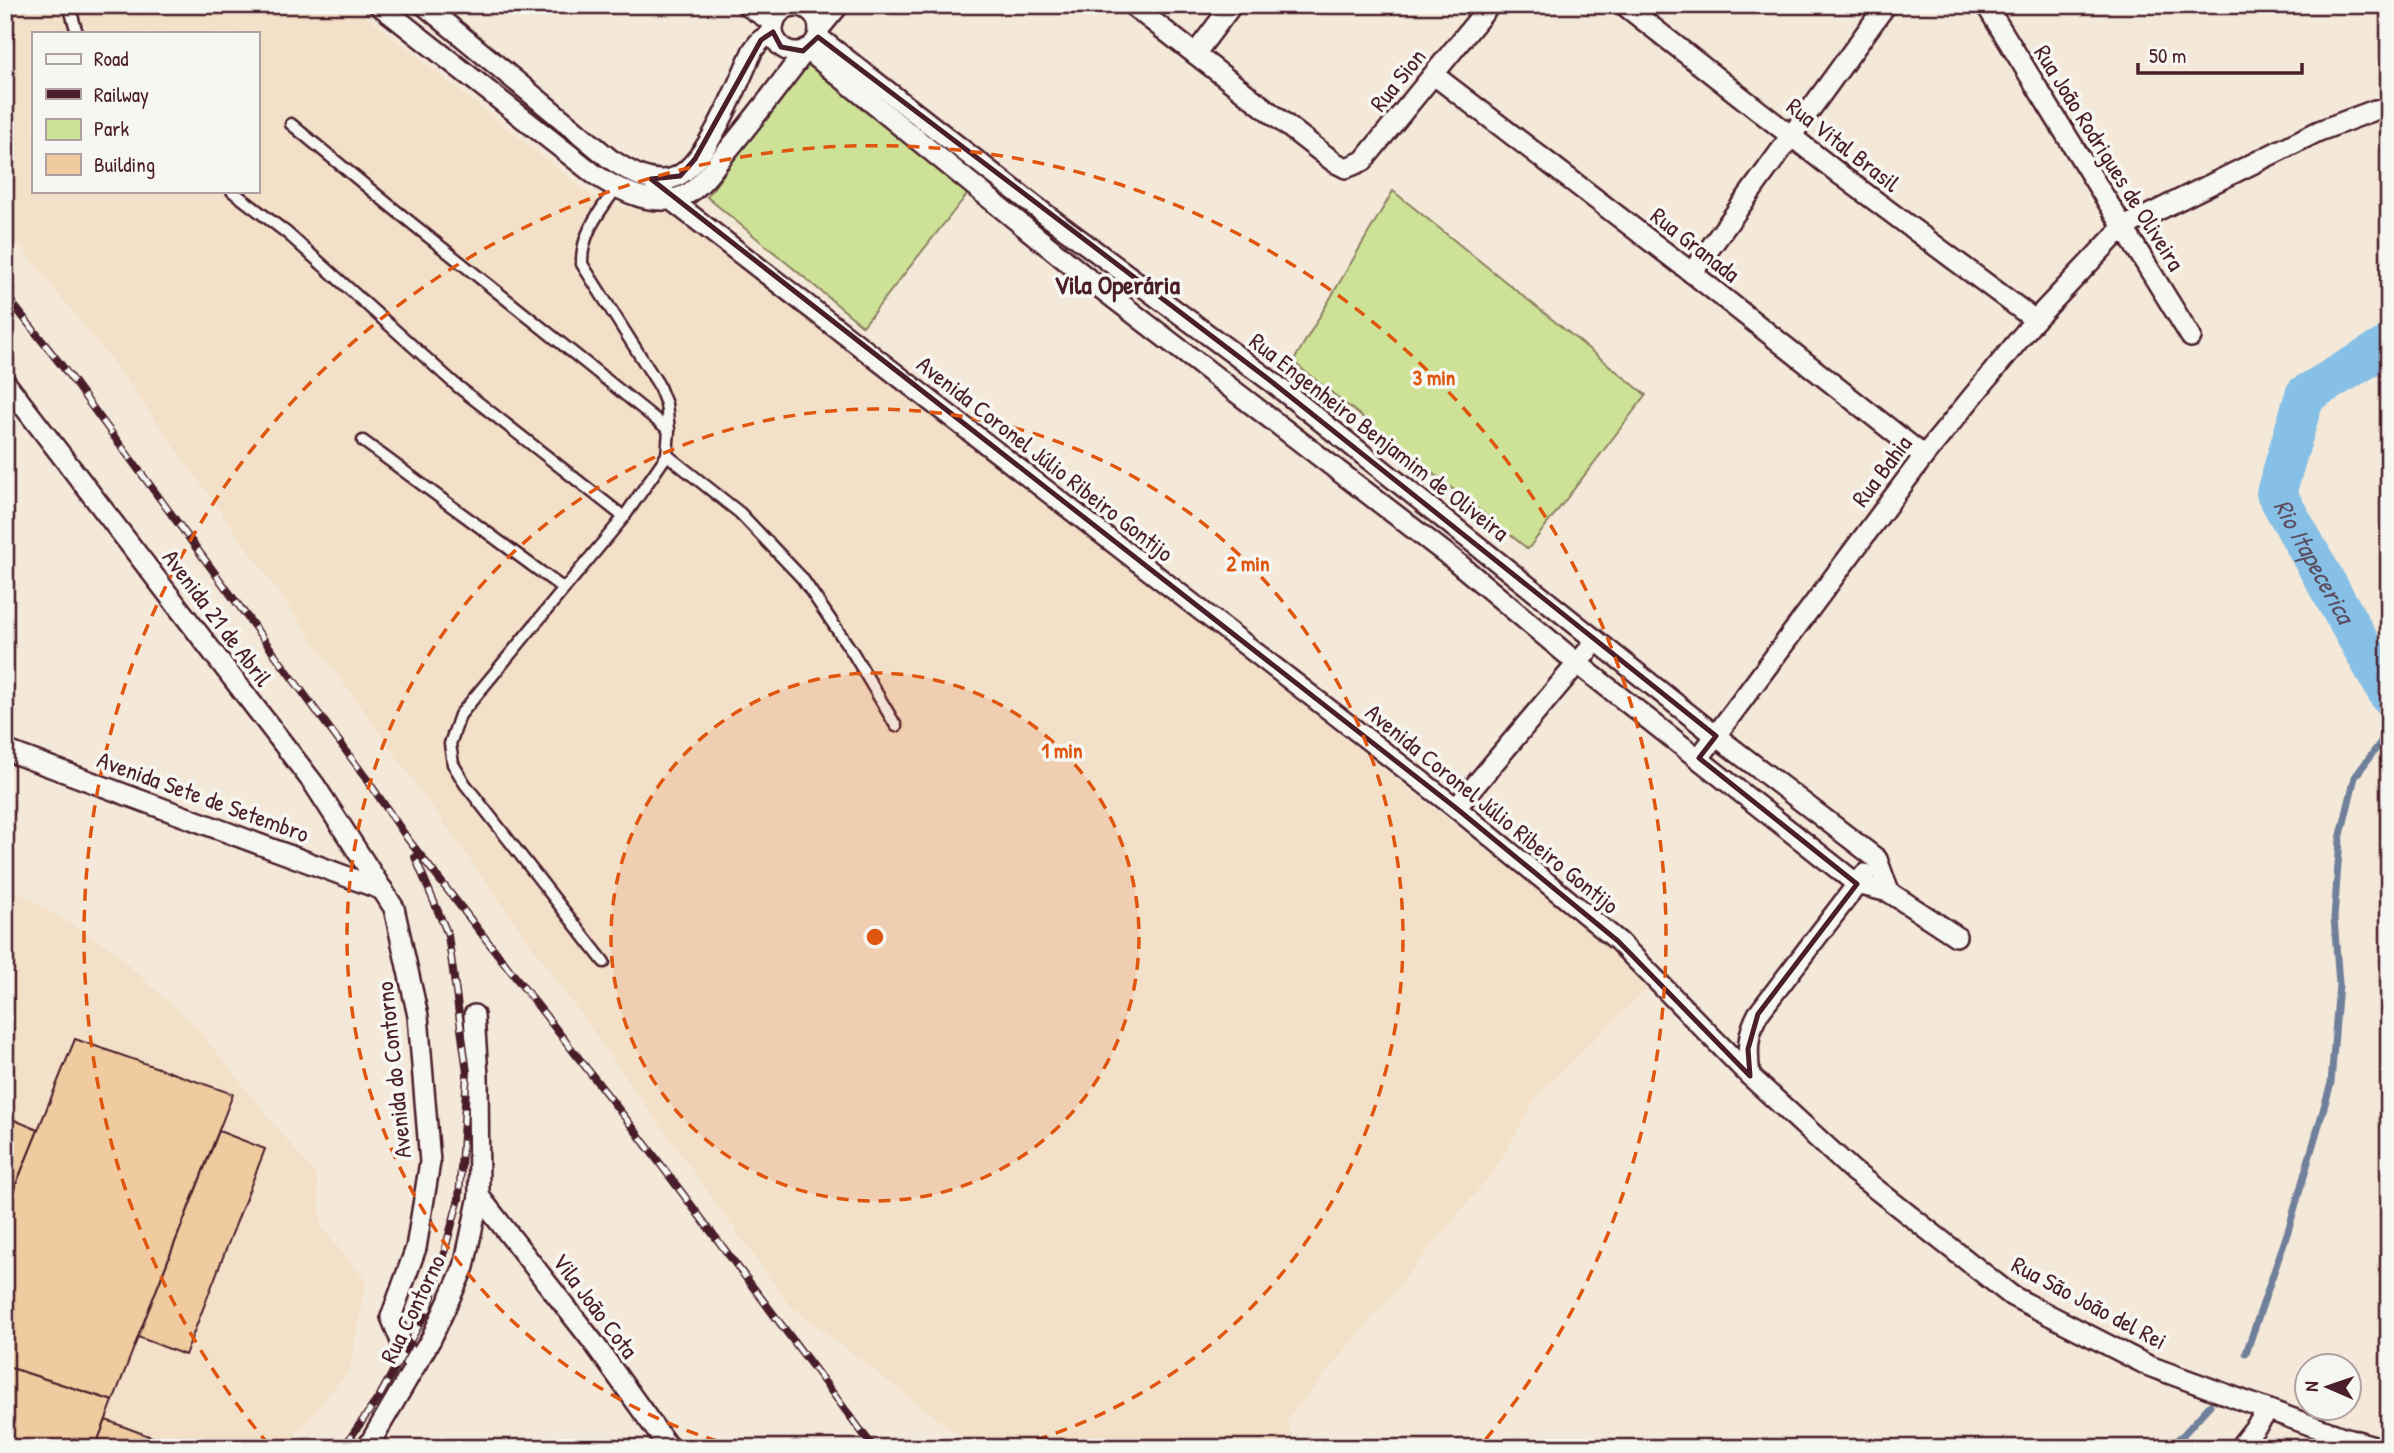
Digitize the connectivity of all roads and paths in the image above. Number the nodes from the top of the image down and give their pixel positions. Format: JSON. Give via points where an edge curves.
{"nodes":[{"id":1,"x":69,"y":5,"type":"edge"},
{"id":2,"x":379,"y":5,"type":"edge"},
{"id":3,"x":746,"y":5,"type":"edge"},
{"id":4,"x":839,"y":5,"type":"edge"},
{"id":5,"x":1132,"y":5,"type":"edge"},
{"id":6,"x":1232,"y":5,"type":"edge"},
{"id":7,"x":1490,"y":5,"type":"edge"},
{"id":8,"x":1624,"y":5,"type":"edge"},
{"id":9,"x":1886,"y":5,"type":"edge"},
{"id":10,"x":1986,"y":5,"type":"edge"},
{"id":11,"x":788,"y":6,"type":"edge"},
{"id":12,"x":430,"y":10,"type":"edge"},
{"id":13,"x":773,"y":27,"type":"junction"},
{"id":14,"x":77,"y":32,"type":"edge"},
{"id":15,"x":420,"y":37,"type":"junction"},
{"id":16,"x":812,"y":42,"type":"junction"},
{"id":17,"x":1195,"y":54,"type":"junction"},
{"id":18,"x":1434,"y":75,"type":"junction"},
{"id":19,"x":2375,"y":110,"type":"dead end"},
{"id":20,"x":291,"y":124,"type":"dead end"},
{"id":21,"x":1791,"y":136,"type":"junction"},
{"id":22,"x":628,"y":170,"type":"junction"},
{"id":23,"x":651,"y":179,"type":"junction"},
{"id":24,"x":616,"y":189,"type":"junction"},
{"id":25,"x":233,"y":192,"type":"edge"},
{"id":26,"x":670,"y":199,"type":"junction"},
{"id":27,"x":1045,"y":214,"type":"junction"},
{"id":28,"x":2122,"y":228,"type":"junction"},
{"id":29,"x":1030,"y":232,"type":"junction"},
{"id":30,"x":1692,"y":272,"type":"junction"},
{"id":31,"x":2035,"y":320,"type":"junction"},
{"id":32,"x":2191,"y":337,"type":"dead end"},
{"id":33,"x":5,"y":382,"type":"edge"},
{"id":34,"x":669,"y":430,"type":"junction"},
{"id":35,"x":363,"y":441,"type":"dead end"},
{"id":36,"x":667,"y":455,"type":"junction"},
{"id":37,"x":1924,"y":456,"type":"junction"},
{"id":38,"x":624,"y":517,"type":"junction"},
{"id":39,"x":564,"y":589,"type":"junction"},
{"id":40,"x":1596,"y":641,"type":"junction"},
{"id":41,"x":1577,"y":663,"type":"junction"},
{"id":42,"x":896,"y":726,"type":"dead end"},
{"id":43,"x":1716,"y":736,"type":"junction"},
{"id":44,"x":5,"y":750,"type":"edge"},
{"id":45,"x":1699,"y":758,"type":"junction"},
{"id":46,"x":1456,"y":808,"type":"junction"},
{"id":47,"x":1877,"y":859,"type":"junction"},
{"id":48,"x":1857,"y":884,"type":"junction"},
{"id":49,"x":383,"y":890,"type":"junction"},
{"id":50,"x":1889,"y":892,"type":"junction"},
{"id":51,"x":1956,"y":936,"type":"dead end"},
{"id":52,"x":604,"y":962,"type":"dead end"},
{"id":53,"x":474,"y":1015,"type":"dead end"},
{"id":54,"x":1750,"y":1076,"type":"junction"},
{"id":55,"x":479,"y":1196,"type":"junction"},
{"id":56,"x":415,"y":1365,"type":"junction"},
{"id":57,"x":2269,"y":1410,"type":"junction"},
{"id":58,"x":367,"y":1448,"type":"edge"},
{"id":59,"x":669,"y":1448,"type":"edge"},
{"id":60,"x":2239,"y":1448,"type":"edge"},
{"id":61,"x":2381,"y":1448,"type":"edge"}],
"edges":[{"from":1,"to":14,"type":"lane"},
{"from":2,"to":15,"type":"street"},
{"from":3,"to":13,"type":"street"},
{"from":4,"to":16,"type":"street"},
{"from":5,"to":17,"type":"street"},
{"from":6,"to":17,"type":"street"},
{"from":7,"to":18,"type":"street","name":"Rua Sion"},
{"from":8,"to":21,"type":"street","name":"Rua Vital Brasil"},
{"from":9,"to":21,"type":"street"},
{"from":10,"to":28,"type":"street","name":"Rua João Rodrigues de Oliveira"},
{"from":11,"to":13,"type":"street"},
{"from":11,"to":16,"type":"street","via":[[800,6],[814,14]]},
{"from":12,"to":15,"type":"street"},
{"from":12,"to":22,"type":"street"},
{"from":13,"to":16,"type":"street","via":[[781,47],[788,51]]},
{"from":13,"to":23,"type":"street","via":[[753,50],[720,122],[695,159],[680,176]]},
{"from":15,"to":24,"type":"street"},
{"from":16,"to":26,"type":"street","via":[[706,177],[689,193]]},
{"from":16,"to":27,"type":"street","name":"Rua Engenheiro Benjamim de Oliveira"},
{"from":16,"to":29,"type":"street","name":"Rua Engenheiro Benjamim de Oliveira"},
{"from":17,"to":18,"type":"street","name":"Rua Sion","via":[[1346,168],[1363,161]]},
{"from":18,"to":30,"type":"street","name":"Rua Granada"},
{"from":19,"to":28,"type":"street","via":[[2319,131]]},
{"from":20,"to":34,"type":"lane"},
{"from":21,"to":30,"type":"street"},
{"from":21,"to":31,"type":"street","name":"Rua Vital Brasil"},
{"from":22,"to":23,"type":"street"},
{"from":22,"to":24,"type":"lane"},
{"from":23,"to":26,"type":"street","name":"Avenida Coronel Júlio Ribeiro Gontijo"},
{"from":24,"to":26,"type":"street","via":[[644,198]]},
{"from":24,"to":34,"type":"lane","via":[[581,247],[582,264],[658,384]]},
{"from":25,"to":38,"type":"lane","via":[[287,233],[456,385]]},
{"from":26,"to":46,"type":"street","name":"Avenida Coronel Júlio Ribeiro Gontijo"},
{"from":27,"to":29,"type":"street"},
{"from":27,"to":40,"type":"street","name":"Rua Engenheiro Benjamim de Oliveira","via":[[1272,382]]},
{"from":28,"to":31,"type":"street","name":"Rua Bahia"},
{"from":28,"to":32,"type":"street","name":"Rua João Rodrigues de Oliveira"},
{"from":29,"to":41,"type":"street","name":"Rua Engenheiro Benjamim de Oliveira","via":[[1453,559]]},
{"from":30,"to":37,"type":"street","name":"Rua Granada"},
{"from":31,"to":37,"type":"street","name":"Rua Bahia"},
{"from":33,"to":49,"type":"street","name":"Avenida 21 de Abril","via":[[314,784]]},
{"from":34,"to":36,"type":"lane"},
{"from":35,"to":39,"type":"lane"},
{"from":36,"to":38,"type":"lane"},
{"from":36,"to":42,"type":"lane","via":[[740,513],[802,578]]},
{"from":37,"to":43,"type":"street","name":"Rua Bahia"},
{"from":38,"to":39,"type":"lane"},
{"from":39,"to":52,"type":"lane","via":[[460,715],[450,744],[453,764],[465,784]]},
{"from":40,"to":41,"type":"street"},
{"from":40,"to":43,"type":"street","name":"Rua Engenheiro Benjamim de Oliveira"},
{"from":41,"to":45,"type":"street","name":"Rua Engenheiro Benjamim de Oliveira"},
{"from":41,"to":46,"type":"street"},
{"from":43,"to":45,"type":"street","name":"Rua Bahia"},
{"from":43,"to":47,"type":"street","name":"Rua Engenheiro Benjamim de Oliveira"},
{"from":44,"to":49,"type":"street","name":"Avenida Sete de Setembro"},
{"from":45,"to":48,"type":"street","name":"Rua Engenheiro Benjamim de Oliveira"},
{"from":46,"to":54,"type":"street","name":"Avenida Coronel Júlio Ribeiro Gontijo","via":[[1618,942]]},
{"from":47,"to":48,"type":"street"},
{"from":47,"to":50,"type":"street"},
{"from":48,"to":50,"type":"street","name":"Rua Engenheiro Benjamim de Oliveira"},
{"from":48,"to":54,"type":"street","via":[[1758,1014],[1750,1029]]},
{"from":49,"to":56,"type":"street","name":"Avenida do Contorno","via":[[394,908],[418,1016],[430,1162],[416,1248],[391,1317]]},
{"from":50,"to":51,"type":"street","name":"Rua Engenheiro Benjamim de Oliveira"},
{"from":53,"to":55,"type":"street","name":"Rua Contorno"},
{"from":54,"to":57,"type":"street","name":"Rua São João del Rei","via":[[1853,1171],[2012,1296],[2148,1366]]},
{"from":55,"to":56,"type":"street","name":"Rua Contorno","via":[[464,1267]]},
{"from":55,"to":59,"type":"street","name":"Vila João Cota"},
{"from":56,"to":58,"type":"street","name":"Rua Contorno"},
{"from":57,"to":60,"type":"street"},
{"from":57,"to":61,"type":"street","name":"Rua São João del Rei"}]}
